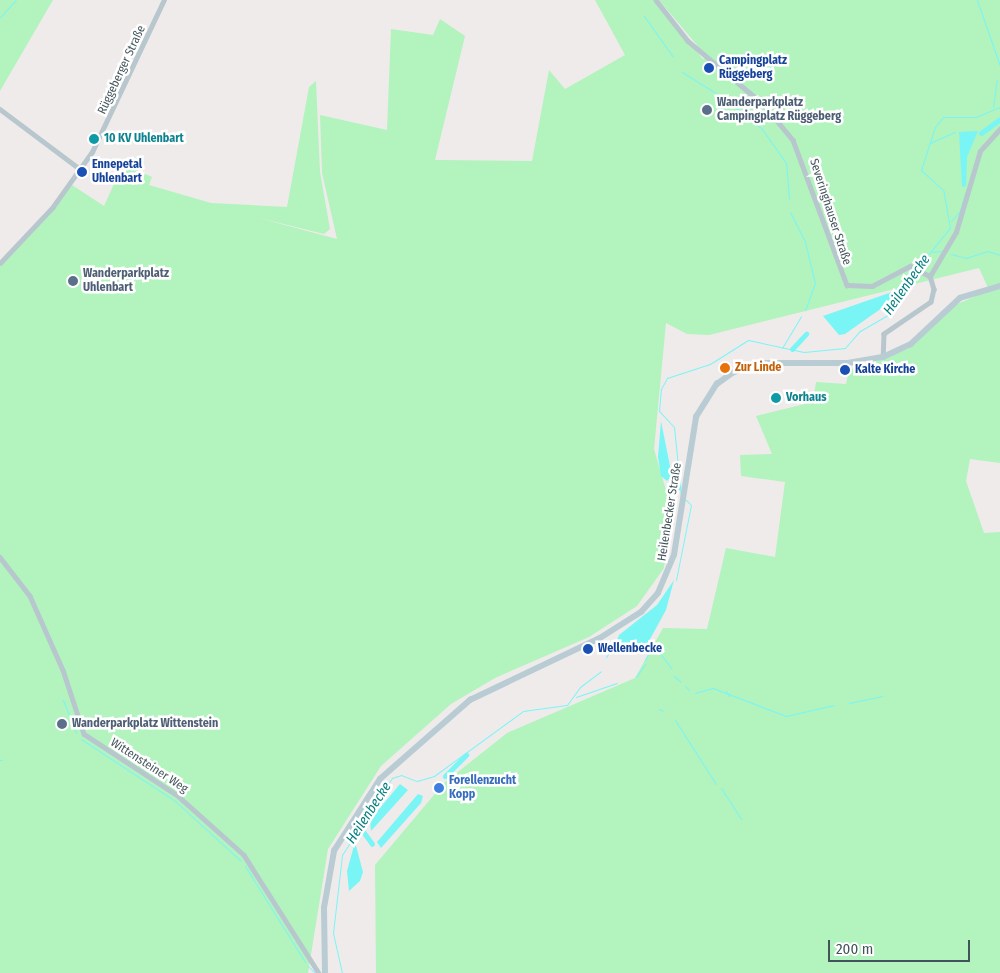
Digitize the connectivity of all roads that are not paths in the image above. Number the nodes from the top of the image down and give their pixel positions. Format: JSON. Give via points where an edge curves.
{"nodes":[{"id":1,"x":164,"y":0,"type":"edge"},
{"id":2,"x":656,"y":0,"type":"edge"},
{"id":3,"x":0,"y":109,"type":"edge"},
{"id":4,"x":1000,"y":129,"type":"edge"},
{"id":5,"x":80,"y":169,"type":"junction"},
{"id":6,"x":0,"y":263,"type":"edge"},
{"id":7,"x":930,"y":276,"type":"junction"},
{"id":8,"x":1000,"y":286,"type":"edge"},
{"id":9,"x":883,"y":357,"type":"junction"},
{"id":10,"x":0,"y":557,"type":"edge"},
{"id":11,"x":319,"y":973,"type":"edge"},
{"id":12,"x":325,"y":973,"type":"edge"}],
"edges":[{"from":1,"to":5,"type":"street","name":"Rüggeberger Straße","via":[[116,108]]},
{"from":2,"to":7,"type":"street","name":"Severinghauser Straße","via":[[688,41],[763,104],[793,140],[844,282],[852,288],[872,286],[914,266]]},
{"from":3,"to":5,"type":"street"},
{"from":4,"to":7,"type":"street","via":[[980,152],[956,232]]},
{"from":5,"to":6,"type":"street","name":"Rüggeberger Straße","via":[[40,222]]},
{"from":7,"to":9,"type":"street","via":[[934,289],[930,302],[884,334]]},
{"from":8,"to":9,"type":"main road","name":"Heilenbecker Straße","via":[[960,298],[911,344]]},
{"from":9,"to":12,"type":"main road","name":"Heilenbecker Straße","via":[[848,363],[768,362],[726,376],[698,412],[668,577],[641,612],[600,638],[475,697],[426,734],[370,792],[343,832],[330,864],[324,908]]},
{"from":10,"to":11,"type":"street","name":"Wittensteiner Weg","via":[[30,596],[63,670],[84,734],[177,795],[244,855]]}]}
